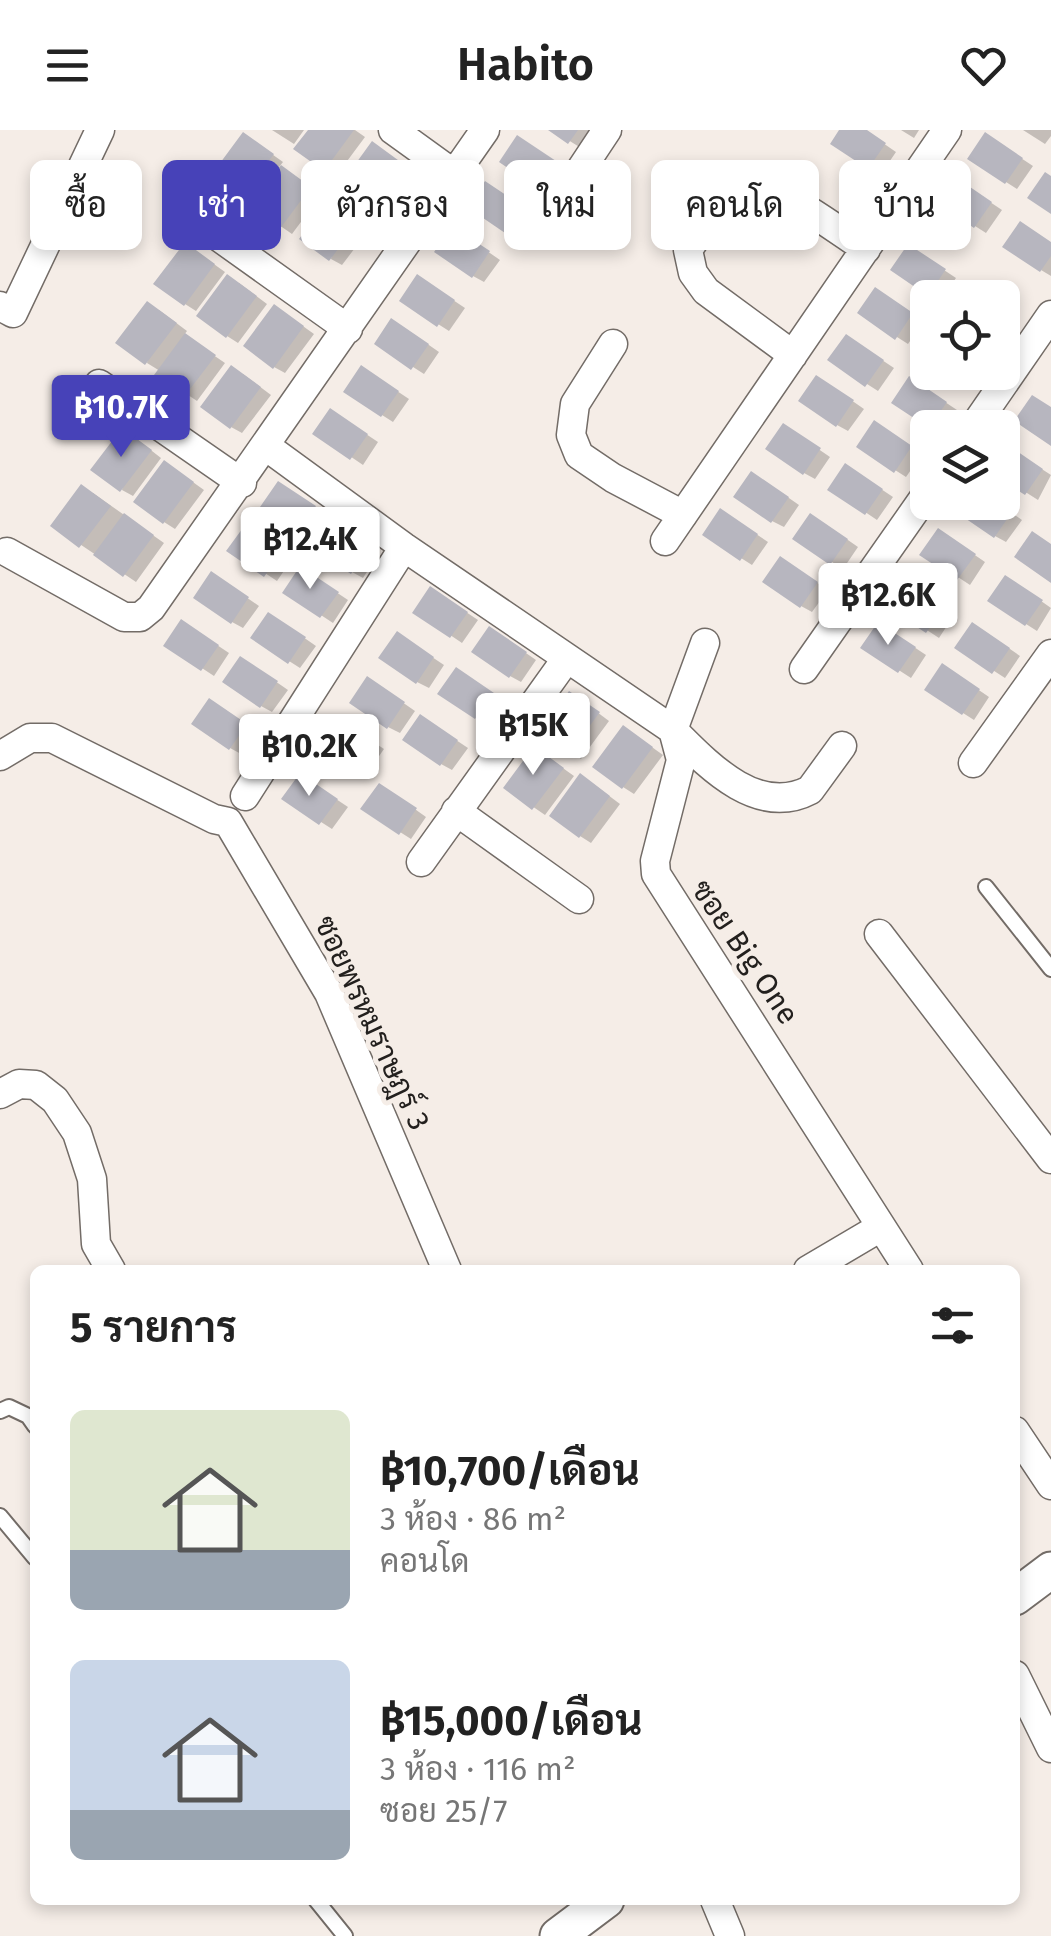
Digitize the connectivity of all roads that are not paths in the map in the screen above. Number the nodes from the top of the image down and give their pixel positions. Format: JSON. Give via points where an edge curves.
{"nodes":[{"id":1,"x":100,"y":130,"type":"edge"},
{"id":2,"x":393,"y":130,"type":"edge"},
{"id":3,"x":485,"y":130,"type":"edge"},
{"id":4,"x":608,"y":130,"type":"edge"},
{"id":5,"x":948,"y":130,"type":"edge"},
{"id":6,"x":435,"y":160,"type":"edge"},
{"id":7,"x":464,"y":160,"type":"edge"},
{"id":8,"x":588,"y":160,"type":"edge"},
{"id":9,"x":927,"y":160,"type":"edge"},
{"id":10,"x":839,"y":232,"type":"edge"},
{"id":11,"x":238,"y":250,"type":"edge"},
{"id":12,"x":402,"y":250,"type":"edge"},
{"id":13,"x":865,"y":250,"type":"edge"},
{"id":14,"x":0,"y":306,"type":"edge"},
{"id":15,"x":1051,"y":315,"type":"edge"},
{"id":16,"x":348,"y":328,"type":"junction"},
{"id":17,"x":613,"y":344,"type":"dead end"},
{"id":18,"x":793,"y":354,"type":"junction"},
{"id":19,"x":99,"y":384,"type":"dead end"},
{"id":20,"x":985,"y":410,"type":"edge"},
{"id":21,"x":267,"y":446,"type":"junction"},
{"id":22,"x":242,"y":482,"type":"junction"},
{"id":23,"x":683,"y":514,"type":"junction"},
{"id":24,"x":910,"y":518,"type":"edge"},
{"id":25,"x":665,"y":541,"type":"dead end"},
{"id":26,"x":404,"y":547,"type":"junction"},
{"id":27,"x":7,"y":552,"type":"dead end"},
{"id":28,"x":705,"y":643,"type":"dead end"},
{"id":29,"x":568,"y":658,"type":"junction"},
{"id":30,"x":804,"y":669,"type":"dead end"},
{"id":31,"x":1047,"y":669,"type":"edge"},
{"id":32,"x":673,"y":730,"type":"junction"},
{"id":33,"x":842,"y":746,"type":"dead end"},
{"id":34,"x":0,"y":756,"type":"edge"},
{"id":35,"x":973,"y":763,"type":"dead end"},
{"id":36,"x":246,"y":796,"type":"dead end"},
{"id":37,"x":456,"y":811,"type":"junction"},
{"id":38,"x":421,"y":862,"type":"dead end"},
{"id":39,"x":986,"y":888,"type":"dead end"},
{"id":40,"x":579,"y":899,"type":"dead end"},
{"id":41,"x":879,"y":934,"type":"dead end"},
{"id":42,"x":1051,"y":969,"type":"edge"},
{"id":43,"x":0,"y":1094,"type":"edge"},
{"id":44,"x":1051,"y":1158,"type":"edge"},
{"id":45,"x":880,"y":1227,"type":"junction"},
{"id":46,"x":108,"y":1265,"type":"edge"},
{"id":47,"x":446,"y":1265,"type":"edge"},
{"id":48,"x":816,"y":1265,"type":"edge"},
{"id":49,"x":906,"y":1265,"type":"edge"},
{"id":50,"x":0,"y":1411,"type":"edge"},
{"id":51,"x":30,"y":1419,"type":"edge"},
{"id":52,"x":1020,"y":1439,"type":"edge"},
{"id":53,"x":1051,"y":1486,"type":"edge"},
{"id":54,"x":0,"y":1516,"type":"edge"},
{"id":55,"x":30,"y":1552,"type":"edge"},
{"id":56,"x":1051,"y":1570,"type":"edge"},
{"id":57,"x":1020,"y":1594,"type":"edge"},
{"id":58,"x":1020,"y":1685,"type":"edge"},
{"id":59,"x":1051,"y":1748,"type":"edge"},
{"id":60,"x":322,"y":1905,"type":"edge"},
{"id":61,"x":596,"y":1905,"type":"edge"},
{"id":62,"x":717,"y":1905,"type":"edge"},
{"id":63,"x":345,"y":1936,"type":"edge"},
{"id":64,"x":558,"y":1936,"type":"edge"},
{"id":65,"x":730,"y":1936,"type":"edge"}],
"edges":[{"from":1,"to":14,"type":"street","via":[[13,313]]},
{"from":2,"to":6,"type":"street"},
{"from":3,"to":7,"type":"street"},
{"from":4,"to":8,"type":"street"},
{"from":5,"to":9,"type":"street"},
{"from":10,"to":18,"type":"street","via":[[786,198],[756,198],[697,233],[688,250],[706,291]]},
{"from":11,"to":16,"type":"street"},
{"from":12,"to":16,"type":"street"},
{"from":13,"to":18,"type":"street"},
{"from":15,"to":20,"type":"street"},
{"from":16,"to":21,"type":"street"},
{"from":17,"to":23,"type":"street","via":[[575,404],[572,434],[579,454]]},
{"from":18,"to":23,"type":"street"},
{"from":19,"to":22,"type":"street"},
{"from":21,"to":22,"type":"street"},
{"from":21,"to":26,"type":"street"},
{"from":22,"to":27,"type":"street","via":[[140,617],[124,617]]},
{"from":23,"to":25,"type":"street"},
{"from":24,"to":30,"type":"street"},
{"from":26,"to":29,"type":"street"},
{"from":26,"to":36,"type":"street"},
{"from":28,"to":32,"type":"street","name":"ซอย Big One"},
{"from":29,"to":32,"type":"street"},
{"from":29,"to":37,"type":"street"},
{"from":31,"to":35,"type":"street"},
{"from":32,"to":33,"type":"street","via":[[722,775],[776,797],[810,790]]},
{"from":32,"to":45,"type":"street","name":"ซอย Big One","via":[[680,760],[656,874]]},
{"from":34,"to":47,"type":"street","name":"ซอยพรหมราษฎร์ 3","via":[[30,738],[52,738],[228,822],[328,993]]},
{"from":37,"to":38,"type":"street"},
{"from":37,"to":40,"type":"street"},
{"from":39,"to":42,"type":"lane"},
{"from":41,"to":44,"type":"street"},
{"from":43,"to":46,"type":"street","via":[[19,1084],[36,1085],[77,1133],[92,1179],[96,1244]]},
{"from":45,"to":48,"type":"street"},
{"from":45,"to":49,"type":"street","name":"ซอย Big One"},
{"from":50,"to":51,"type":"lane","via":[[10,1408]]},
{"from":52,"to":53,"type":"street"},
{"from":54,"to":55,"type":"lane"},
{"from":56,"to":57,"type":"street"},
{"from":58,"to":59,"type":"street"},
{"from":60,"to":63,"type":"lane"},
{"from":61,"to":64,"type":"street"},
{"from":62,"to":65,"type":"street"}]}
